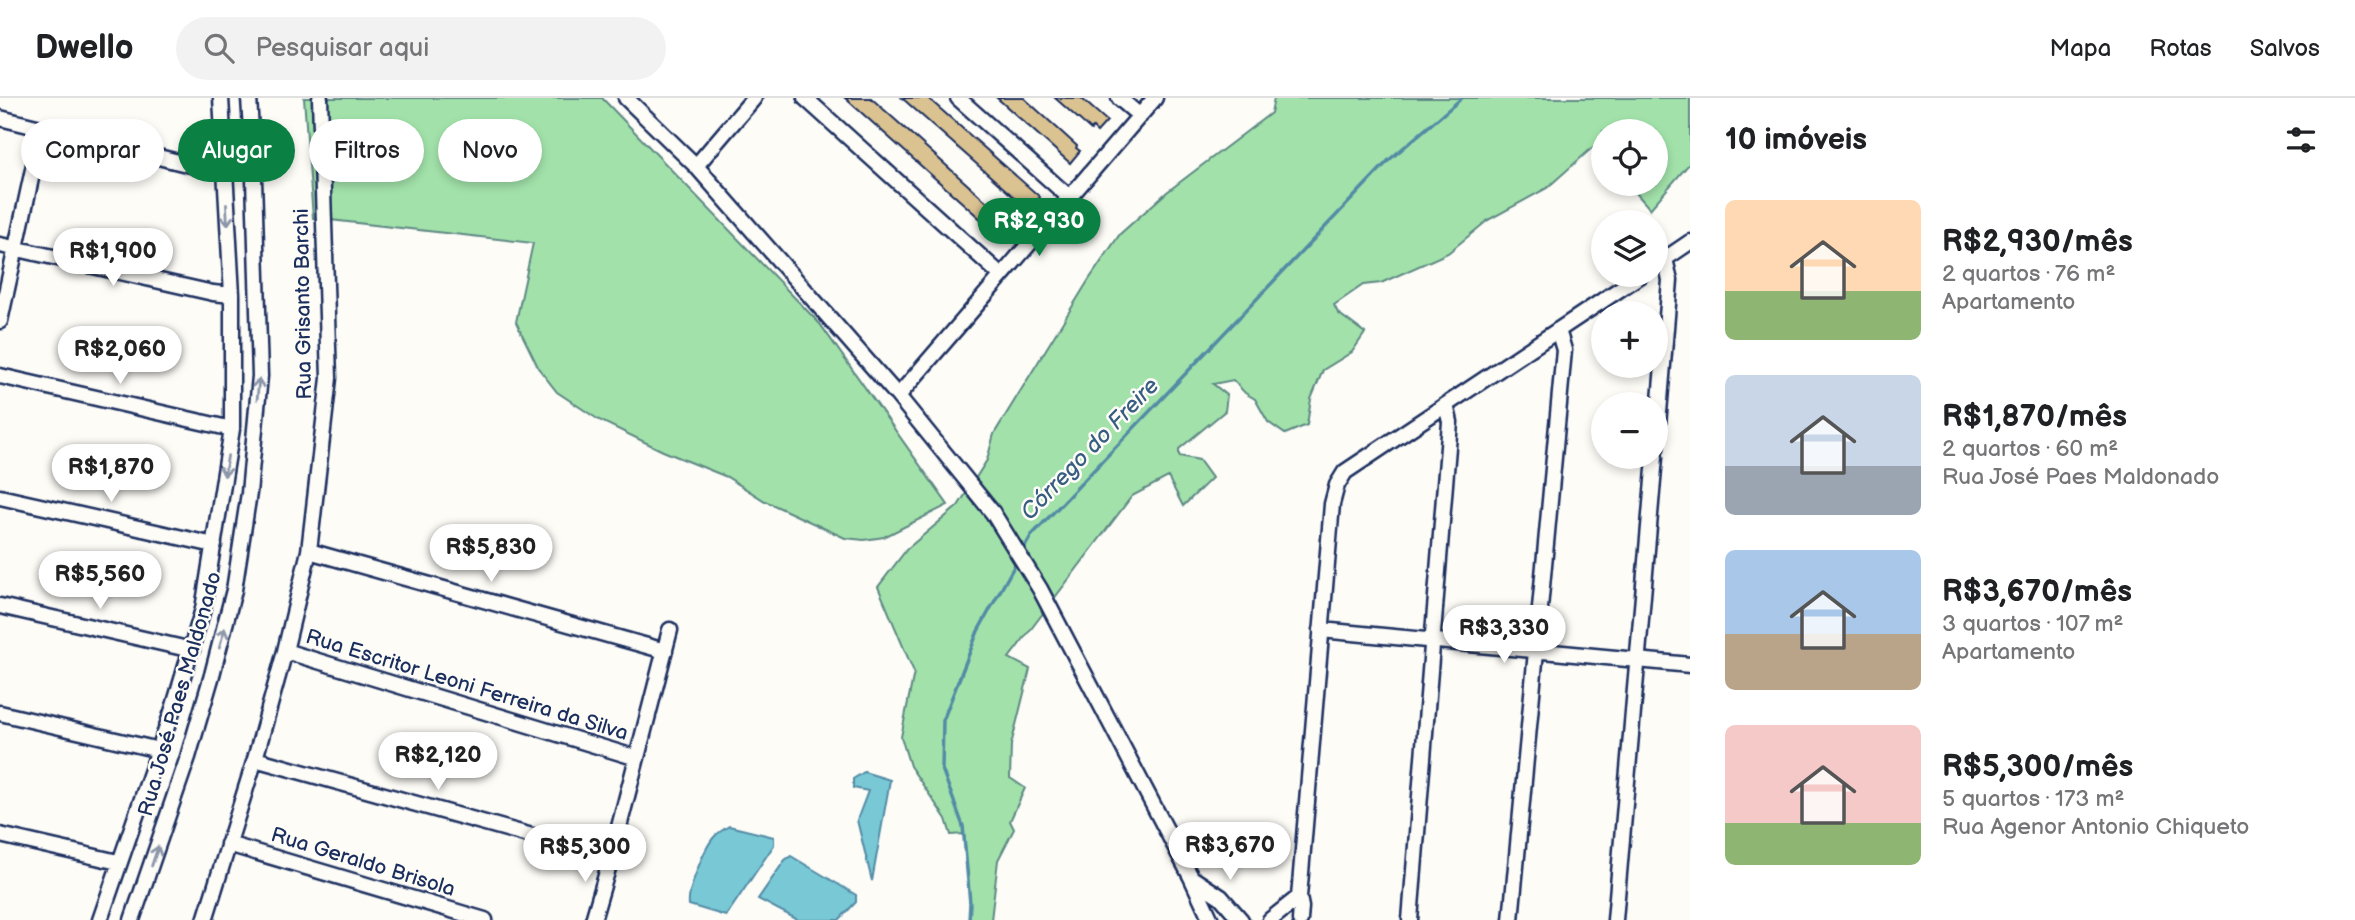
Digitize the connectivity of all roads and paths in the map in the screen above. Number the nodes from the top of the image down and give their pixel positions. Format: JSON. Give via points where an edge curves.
{"nodes":[{"id":1,"x":221,"y":98,"type":"edge"},
{"id":2,"x":249,"y":98,"type":"edge"},
{"id":3,"x":320,"y":98,"type":"edge"},
{"id":4,"x":626,"y":98,"type":"edge"},
{"id":5,"x":754,"y":98,"type":"edge"},
{"id":6,"x":805,"y":98,"type":"edge"},
{"id":7,"x":958,"y":98,"type":"edge"},
{"id":8,"x":1119,"y":98,"type":"edge"},
{"id":9,"x":1155,"y":98,"type":"edge"},
{"id":10,"x":1140,"y":116,"type":"junction"},
{"id":11,"x":0,"y":118,"type":"edge"},
{"id":12,"x":222,"y":119,"type":"edge"},
{"id":13,"x":21,"y":123,"type":"edge"},
{"id":14,"x":696,"y":166,"type":"junction"},
{"id":15,"x":30,"y":182,"type":"edge"},
{"id":16,"x":225,"y":182,"type":"edge"},
{"id":17,"x":1069,"y":197,"type":"junction"},
{"id":18,"x":1690,"y":242,"type":"edge"},
{"id":19,"x":0,"y":245,"type":"edge"},
{"id":20,"x":16,"y":248,"type":"junction"},
{"id":21,"x":1668,"y":257,"type":"edge"},
{"id":22,"x":1001,"y":275,"type":"junction"},
{"id":23,"x":1668,"y":276,"type":"edge"},
{"id":24,"x":1623,"y":287,"type":"edge"},
{"id":25,"x":232,"y":295,"type":"junction"},
{"id":26,"x":0,"y":320,"type":"edge"},
{"id":27,"x":1558,"y":330,"type":"junction"},
{"id":28,"x":0,"y":376,"type":"edge"},
{"id":29,"x":1661,"y":392,"type":"edge"},
{"id":30,"x":898,"y":396,"type":"junction"},
{"id":31,"x":1446,"y":405,"type":"junction"},
{"id":32,"x":232,"y":429,"type":"junction"},
{"id":33,"x":1654,"y":469,"type":"edge"},
{"id":34,"x":0,"y":496,"type":"edge"},
{"id":35,"x":214,"y":545,"type":"junction"},
{"id":36,"x":309,"y":551,"type":"junction"},
{"id":37,"x":0,"y":606,"type":"edge"},
{"id":38,"x":670,"y":630,"type":"dead end"},
{"id":39,"x":1321,"y":630,"type":"junction"},
{"id":40,"x":1433,"y":641,"type":"junction"},
{"id":41,"x":192,"y":650,"type":"junction"},
{"id":42,"x":1537,"y":650,"type":"junction"},
{"id":43,"x":285,"y":651,"type":"junction"},
{"id":44,"x":664,"y":651,"type":"junction"},
{"id":45,"x":1637,"y":660,"type":"junction"},
{"id":46,"x":1690,"y":665,"type":"edge"},
{"id":47,"x":0,"y":713,"type":"edge"},
{"id":48,"x":159,"y":750,"type":"junction"},
{"id":49,"x":637,"y":758,"type":"junction"},
{"id":50,"x":254,"y":759,"type":"junction"},
{"id":51,"x":0,"y":835,"type":"edge"},
{"id":52,"x":228,"y":844,"type":"junction"},
{"id":53,"x":611,"y":858,"type":"junction"},
{"id":54,"x":118,"y":862,"type":"junction"},
{"id":55,"x":1191,"y":877,"type":"junction"},
{"id":56,"x":1298,"y":897,"type":"junction"},
{"id":57,"x":100,"y":920,"type":"edge"},
{"id":58,"x":132,"y":920,"type":"edge"},
{"id":59,"x":205,"y":920,"type":"edge"},
{"id":60,"x":485,"y":920,"type":"edge"},
{"id":61,"x":593,"y":920,"type":"edge"},
{"id":62,"x":1211,"y":920,"type":"edge"},
{"id":63,"x":1241,"y":920,"type":"edge"},
{"id":64,"x":1270,"y":920,"type":"edge"},
{"id":65,"x":1300,"y":920,"type":"edge"},
{"id":66,"x":1410,"y":920,"type":"edge"},
{"id":67,"x":1511,"y":920,"type":"edge"},
{"id":68,"x":1615,"y":920,"type":"edge"}],
"edges":[{"from":1,"to":12,"type":"street","name":"Rua José Paes Maldonado"},
{"from":58,"to":2,"type":"street","name":"Rua José Paes Maldonado","one_way":true,"via":[[212,675],[234,590],[249,493],[260,376]]},
{"from":3,"to":36,"type":"street","name":"Rua Grisanto Barchi","via":[[329,378]]},
{"from":4,"to":14,"type":"street"},
{"from":5,"to":14,"type":"street"},
{"from":6,"to":22,"type":"street"},
{"from":7,"to":17,"type":"street"},
{"from":8,"to":10,"type":"street"},
{"from":9,"to":10,"type":"street"},
{"from":10,"to":17,"type":"street"},
{"from":11,"to":13,"type":"street"},
{"from":14,"to":30,"type":"street"},
{"from":15,"to":20,"type":"street"},
{"from":16,"to":25,"type":"street","name":"Rua José Paes Maldonado","one_way":true},
{"from":17,"to":22,"type":"street"},
{"from":18,"to":21,"type":"street"},
{"from":19,"to":20,"type":"street"},
{"from":20,"to":25,"type":"street"},
{"from":20,"to":26,"type":"street"},
{"from":22,"to":30,"type":"street"},
{"from":23,"to":29,"type":"street"},
{"from":24,"to":27,"type":"street"},
{"from":25,"to":32,"type":"street","name":"Rua José Paes Maldonado"},
{"from":27,"to":31,"type":"street"},
{"from":27,"to":42,"type":"street","via":[[1564,350]]},
{"from":28,"to":32,"type":"street"},
{"from":30,"to":55,"type":"street","via":[[993,513],[1040,589]]},
{"from":31,"to":39,"type":"street","via":[[1345,472],[1337,485]]},
{"from":31,"to":40,"type":"street","via":[[1450,422]]},
{"from":32,"to":35,"type":"street","name":"Rua José Paes Maldonado","one_way":true},
{"from":33,"to":45,"type":"street"},
{"from":34,"to":35,"type":"street"},
{"from":35,"to":41,"type":"street","name":"Rua José Paes Maldonado"},
{"from":36,"to":43,"type":"street","name":"Rua Grisanto Barchi"},
{"from":36,"to":44,"type":"street"},
{"from":37,"to":41,"type":"street"},
{"from":38,"to":44,"type":"street"},
{"from":39,"to":40,"type":"street"},
{"from":39,"to":56,"type":"street"},
{"from":40,"to":42,"type":"street"},
{"from":40,"to":66,"type":"street"},
{"from":41,"to":48,"type":"street","name":"Rua José Paes Maldonado"},
{"from":42,"to":45,"type":"street"},
{"from":42,"to":67,"type":"street"},
{"from":43,"to":49,"type":"street","name":"Rua Escritor Leoni Ferreira da Silva"},
{"from":43,"to":50,"type":"street"},
{"from":44,"to":49,"type":"street"},
{"from":45,"to":46,"type":"street"},
{"from":45,"to":68,"type":"street"},
{"from":47,"to":48,"type":"street"},
{"from":48,"to":54,"type":"street","name":"Rua José Paes Maldonado"},
{"from":49,"to":53,"type":"street"},
{"from":50,"to":52,"type":"street"},
{"from":50,"to":53,"type":"street"},
{"from":51,"to":54,"type":"street"},
{"from":52,"to":59,"type":"street"},
{"from":52,"to":60,"type":"street","name":"Rua Geraldo Brisola"},
{"from":53,"to":61,"type":"street"},
{"from":54,"to":57,"type":"street","name":"Rua José Paes Maldonado"},
{"from":55,"to":62,"type":"street"},
{"from":55,"to":63,"type":"street","via":[[1221,897]]},
{"from":56,"to":64,"type":"street"},
{"from":56,"to":65,"type":"street"}]}
